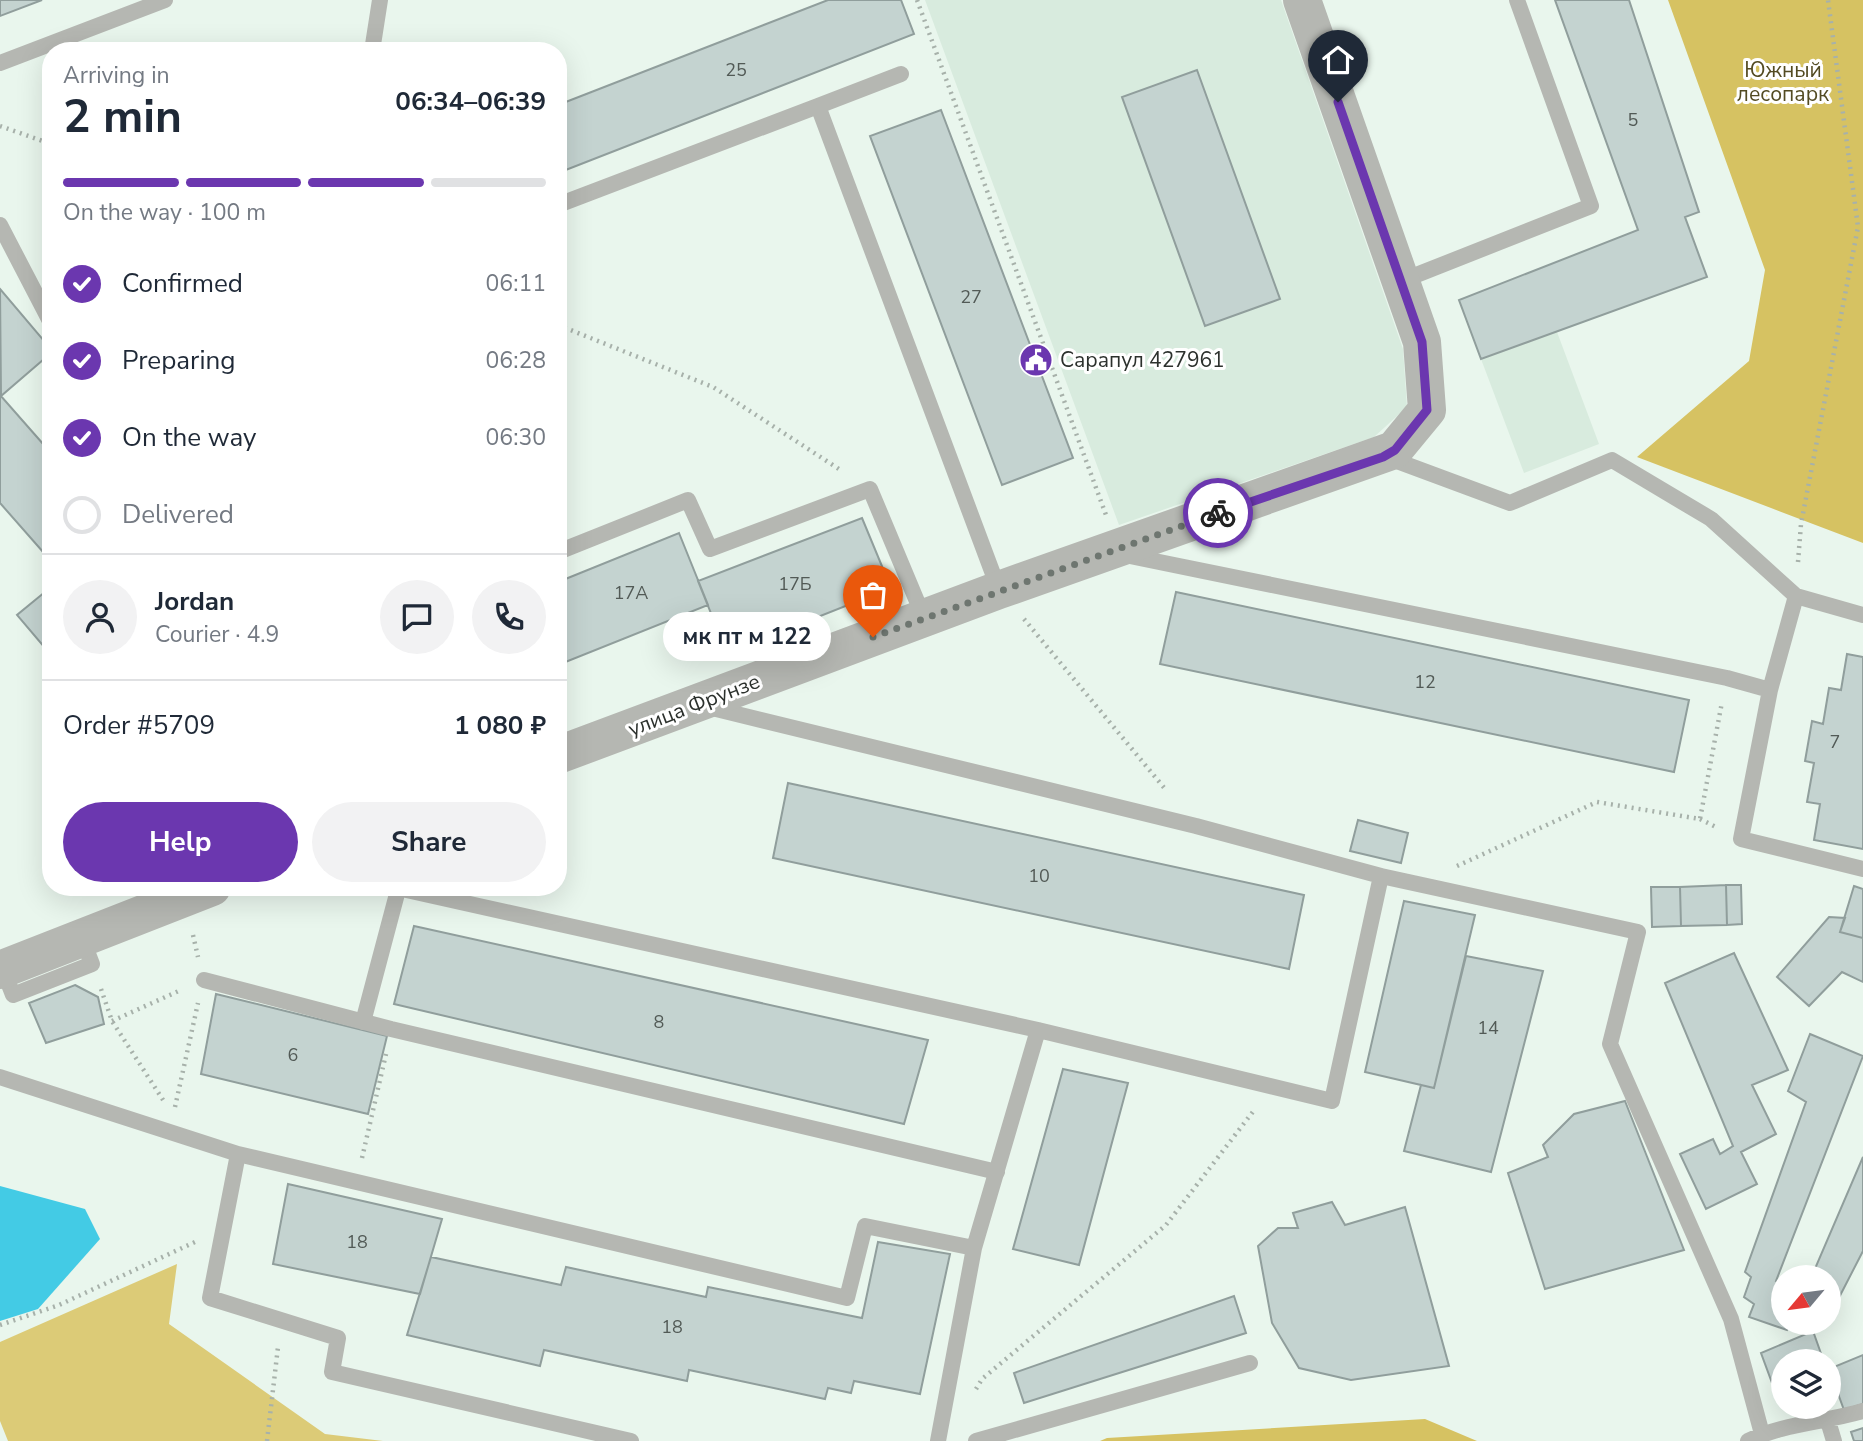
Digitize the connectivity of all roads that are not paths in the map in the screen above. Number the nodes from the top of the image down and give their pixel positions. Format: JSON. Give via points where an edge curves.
{"nodes":[{"id":1,"x":165,"y":0,"type":"edge"},
{"id":2,"x":380,"y":0,"type":"edge"},
{"id":3,"x":1302,"y":0,"type":"edge"},
{"id":4,"x":1517,"y":0,"type":"edge"},
{"id":5,"x":55,"y":42,"type":"edge"},
{"id":6,"x":373,"y":42,"type":"edge"},
{"id":7,"x":42,"y":47,"type":"edge"},
{"id":8,"x":0,"y":63,"type":"edge"},
{"id":9,"x":901,"y":74,"type":"dead end"},
{"id":10,"x":818,"y":106,"type":"junction"},
{"id":11,"x":567,"y":202,"type":"edge"},
{"id":12,"x":0,"y":225,"type":"edge"},
{"id":13,"x":1401,"y":281,"type":"junction"},
{"id":14,"x":42,"y":306,"type":"edge"},
{"id":15,"x":1383,"y":457,"type":"junction"},
{"id":16,"x":1107,"y":535,"type":"junction"},
{"id":17,"x":567,"y":548,"type":"edge"},
{"id":18,"x":999,"y":590,"type":"junction"},
{"id":19,"x":1796,"y":596,"type":"junction"},
{"id":20,"x":1863,"y":615,"type":"edge"},
{"id":21,"x":924,"y":618,"type":"junction"},
{"id":22,"x":1770,"y":690,"type":"junction"},
{"id":23,"x":695,"y":704,"type":"junction"},
{"id":24,"x":567,"y":752,"type":"edge"},
{"id":25,"x":1863,"y":869,"type":"edge"},
{"id":26,"x":1381,"y":876,"type":"junction"},
{"id":27,"x":192,"y":896,"type":"edge"},
{"id":28,"x":394,"y":896,"type":"edge"},
{"id":29,"x":428,"y":896,"type":"edge"},
{"id":30,"x":1,"y":970,"type":"edge"},
{"id":31,"x":204,"y":979,"type":"road end"},
{"id":32,"x":363,"y":1021,"type":"junction"},
{"id":33,"x":1038,"y":1030,"type":"junction"},
{"id":34,"x":0,"y":1076,"type":"edge"},
{"id":35,"x":238,"y":1154,"type":"junction"},
{"id":36,"x":997,"y":1171,"type":"junction"},
{"id":37,"x":974,"y":1248,"type":"junction"},
{"id":38,"x":1250,"y":1363,"type":"dead end"},
{"id":39,"x":1863,"y":1411,"type":"edge"},
{"id":40,"x":1828,"y":1421,"type":"junction"},
{"id":41,"x":1755,"y":1438,"type":"edge"},
{"id":42,"x":631,"y":1441,"type":"edge"},
{"id":43,"x":938,"y":1441,"type":"edge"},
{"id":44,"x":976,"y":1441,"type":"edge"},
{"id":45,"x":1834,"y":1441,"type":"edge"}],
"edges":[{"from":1,"to":5,"type":"lane"},
{"from":2,"to":6,"type":"lane"},
{"from":3,"to":13,"type":"street"},
{"from":4,"to":13,"type":"lane","via":[[1591,206]]},
{"from":7,"to":8,"type":"lane"},
{"from":9,"to":10,"type":"lane"},
{"from":10,"to":11,"type":"lane"},
{"from":10,"to":18,"type":"lane"},
{"from":12,"to":14,"type":"lane"},
{"from":13,"to":15,"type":"street","via":[[1422,342],[1427,410],[1395,450]]},
{"from":15,"to":16,"type":"street","name":"улица Фрунзе"},
{"from":15,"to":19,"type":"lane","via":[[1510,503],[1612,460],[1711,519]]},
{"from":16,"to":18,"type":"street","name":"улица Фрунзе"},
{"from":16,"to":22,"type":"lane"},
{"from":17,"to":21,"type":"lane","via":[[688,500],[710,549],[870,489]]},
{"from":18,"to":21,"type":"street","name":"улица Фрунзе"},
{"from":19,"to":20,"type":"lane"},
{"from":19,"to":22,"type":"lane"},
{"from":21,"to":23,"type":"street","name":"улица Фрунзе"},
{"from":22,"to":25,"type":"lane","via":[[1741,839]]},
{"from":23,"to":24,"type":"street","name":"улица Фрунзе"},
{"from":23,"to":26,"type":"lane","via":[[1196,826]]},
{"from":26,"to":33,"type":"lane","via":[[1332,1101]]},
{"from":26,"to":41,"type":"lane","via":[[1639,932],[1610,1044],[1731,1319]]},
{"from":27,"to":30,"type":"street","via":[[87,951]]},
{"from":28,"to":32,"type":"lane"},
{"from":29,"to":33,"type":"lane"},
{"from":31,"to":32,"type":"lane"},
{"from":32,"to":36,"type":"lane"},
{"from":33,"to":36,"type":"lane"},
{"from":34,"to":35,"type":"lane"},
{"from":35,"to":37,"type":"lane","via":[[847,1298],[865,1226]]},
{"from":35,"to":42,"type":"lane","via":[[210,1298],[338,1338],[332,1372]]},
{"from":36,"to":37,"type":"lane"},
{"from":37,"to":43,"type":"lane"},
{"from":38,"to":44,"type":"lane"},
{"from":39,"to":40,"type":"lane"},
{"from":40,"to":41,"type":"lane"},
{"from":40,"to":45,"type":"lane"}]}
